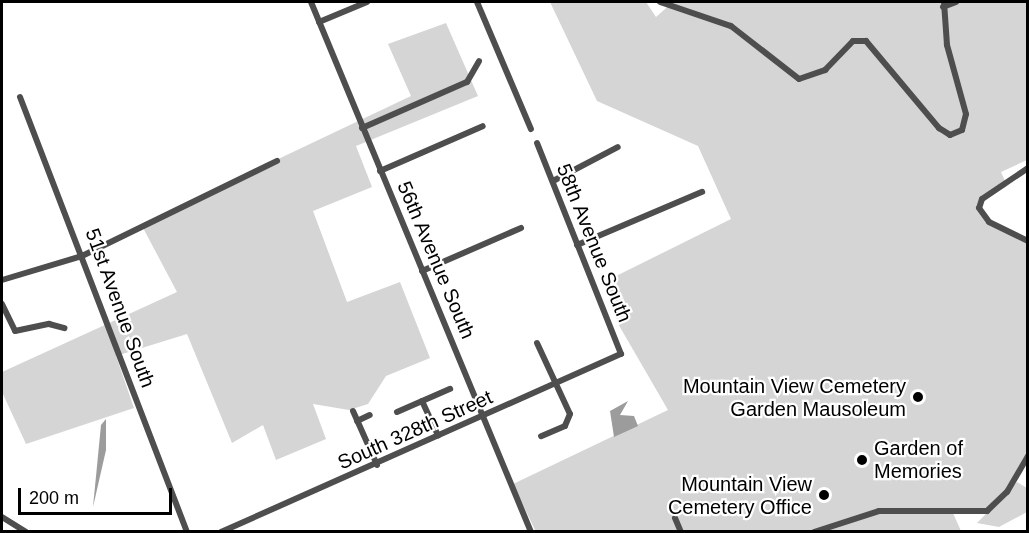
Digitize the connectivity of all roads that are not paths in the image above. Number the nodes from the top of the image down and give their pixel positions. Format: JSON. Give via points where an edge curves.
{"nodes":[{"id":1,"x":311,"y":2,"type":"edge"},
{"id":2,"x":367,"y":2,"type":"edge"},
{"id":3,"x":477,"y":2,"type":"edge"},
{"id":4,"x":660,"y":2,"type":"edge"},
{"id":5,"x":956,"y":2,"type":"edge"},
{"id":6,"x":943,"y":4,"type":"edge"},
{"id":7,"x":320,"y":22,"type":"junction"},
{"id":8,"x":479,"y":61,"type":"dead end"},
{"id":9,"x":20,"y":97,"type":"dead end"},
{"id":10,"x":483,"y":126,"type":"dead end"},
{"id":11,"x":362,"y":128,"type":"junction"},
{"id":12,"x":531,"y":129,"type":"dead end"},
{"id":13,"x":537,"y":143,"type":"dead end"},
{"id":14,"x":618,"y":147,"type":"dead end"},
{"id":15,"x":277,"y":161,"type":"dead end"},
{"id":16,"x":1028,"y":168,"type":"edge"},
{"id":17,"x":380,"y":171,"type":"junction"},
{"id":18,"x":553,"y":181,"type":"junction"},
{"id":19,"x":702,"y":192,"type":"dead end"},
{"id":20,"x":521,"y":228,"type":"dead end"},
{"id":21,"x":1028,"y":241,"type":"edge"},
{"id":22,"x":577,"y":245,"type":"junction"},
{"id":23,"x":82,"y":256,"type":"junction"},
{"id":24,"x":422,"y":271,"type":"junction"},
{"id":25,"x":2,"y":280,"type":"edge"},
{"id":26,"x":2,"y":304,"type":"edge"},
{"id":27,"x":64,"y":328,"type":"dead end"},
{"id":28,"x":537,"y":343,"type":"dead end"},
{"id":29,"x":621,"y":354,"type":"joint"},
{"id":30,"x":556,"y":383,"type":"junction"},
{"id":31,"x":450,"y":389,"type":"dead end"},
{"id":32,"x":422,"y":401,"type":"junction"},
{"id":33,"x":353,"y":411,"type":"dead end"},
{"id":34,"x":397,"y":412,"type":"dead end"},
{"id":35,"x":370,"y":415,"type":"dead end"},
{"id":36,"x":486,"y":416,"type":"junction"},
{"id":37,"x":357,"y":421,"type":"junction"},
{"id":38,"x":438,"y":436,"type":"junction"},
{"id":39,"x":541,"y":436,"type":"dead end"},
{"id":40,"x":1028,"y":456,"type":"edge"},
{"id":41,"x":377,"y":465,"type":"junction"},
{"id":42,"x":2,"y":517,"type":"edge"},
{"id":43,"x":675,"y":518,"type":"dead end"},
{"id":44,"x":244,"y":524,"type":"junction"},
{"id":45,"x":26,"y":531,"type":"edge"},
{"id":46,"x":187,"y":531,"type":"edge"},
{"id":47,"x":221,"y":531,"type":"edge"},
{"id":48,"x":247,"y":531,"type":"edge"},
{"id":49,"x":531,"y":531,"type":"edge"},
{"id":50,"x":681,"y":531,"type":"edge"},
{"id":51,"x":814,"y":531,"type":"edge"}],
"edges":[{"from":1,"to":7,"type":"street","name":"56th Avenue South"},
{"from":2,"to":7,"type":"street"},
{"from":3,"to":12,"type":"street"},
{"from":4,"to":6,"type":"street","via":[[731,26],[799,78],[825,70],[853,41],[866,41],[939,128],[950,135],[962,130],[966,114]]},
{"from":5,"to":6,"type":"street"},
{"from":7,"to":11,"type":"street","name":"56th Avenue South"},
{"from":8,"to":11,"type":"street","via":[[467,82]]},
{"from":9,"to":23,"type":"street","name":"51st Avenue South"},
{"from":10,"to":17,"type":"street"},
{"from":11,"to":17,"type":"street","name":"56th Avenue South"},
{"from":13,"to":18,"type":"street","name":"58th Avenue South"},
{"from":14,"to":18,"type":"street"},
{"from":15,"to":23,"type":"street"},
{"from":16,"to":21,"type":"street","via":[[982,199],[979,208],[989,222]]},
{"from":17,"to":24,"type":"street","name":"56th Avenue South"},
{"from":18,"to":22,"type":"street","name":"58th Avenue South"},
{"from":19,"to":22,"type":"street"},
{"from":20,"to":24,"type":"street"},
{"from":22,"to":29,"type":"street","name":"58th Avenue South"},
{"from":23,"to":25,"type":"street"},
{"from":23,"to":46,"type":"street","name":"51st Avenue South"},
{"from":24,"to":36,"type":"street","name":"56th Avenue South"},
{"from":26,"to":27,"type":"street","via":[[15,332],[49,324]]},
{"from":28,"to":30,"type":"street"},
{"from":29,"to":30,"type":"street","name":"South 328th Street"},
{"from":30,"to":36,"type":"street","name":"South 328th Street"},
{"from":30,"to":39,"type":"street","via":[[569,420]]},
{"from":31,"to":32,"type":"street"},
{"from":32,"to":34,"type":"street"},
{"from":32,"to":38,"type":"street"},
{"from":33,"to":37,"type":"street"},
{"from":35,"to":37,"type":"street"},
{"from":36,"to":38,"type":"street","name":"South 328th Street"},
{"from":36,"to":49,"type":"street","name":"56th Avenue South"},
{"from":37,"to":41,"type":"street"},
{"from":38,"to":41,"type":"street","name":"South 328th Street"},
{"from":40,"to":51,"type":"street","via":[[1007,492],[987,511],[879,511]]},
{"from":41,"to":44,"type":"street","name":"South 328th Street"},
{"from":42,"to":45,"type":"street"},
{"from":43,"to":50,"type":"street"},
{"from":44,"to":47,"type":"street","name":"South 328th Street"},
{"from":44,"to":48,"type":"street"}]}
